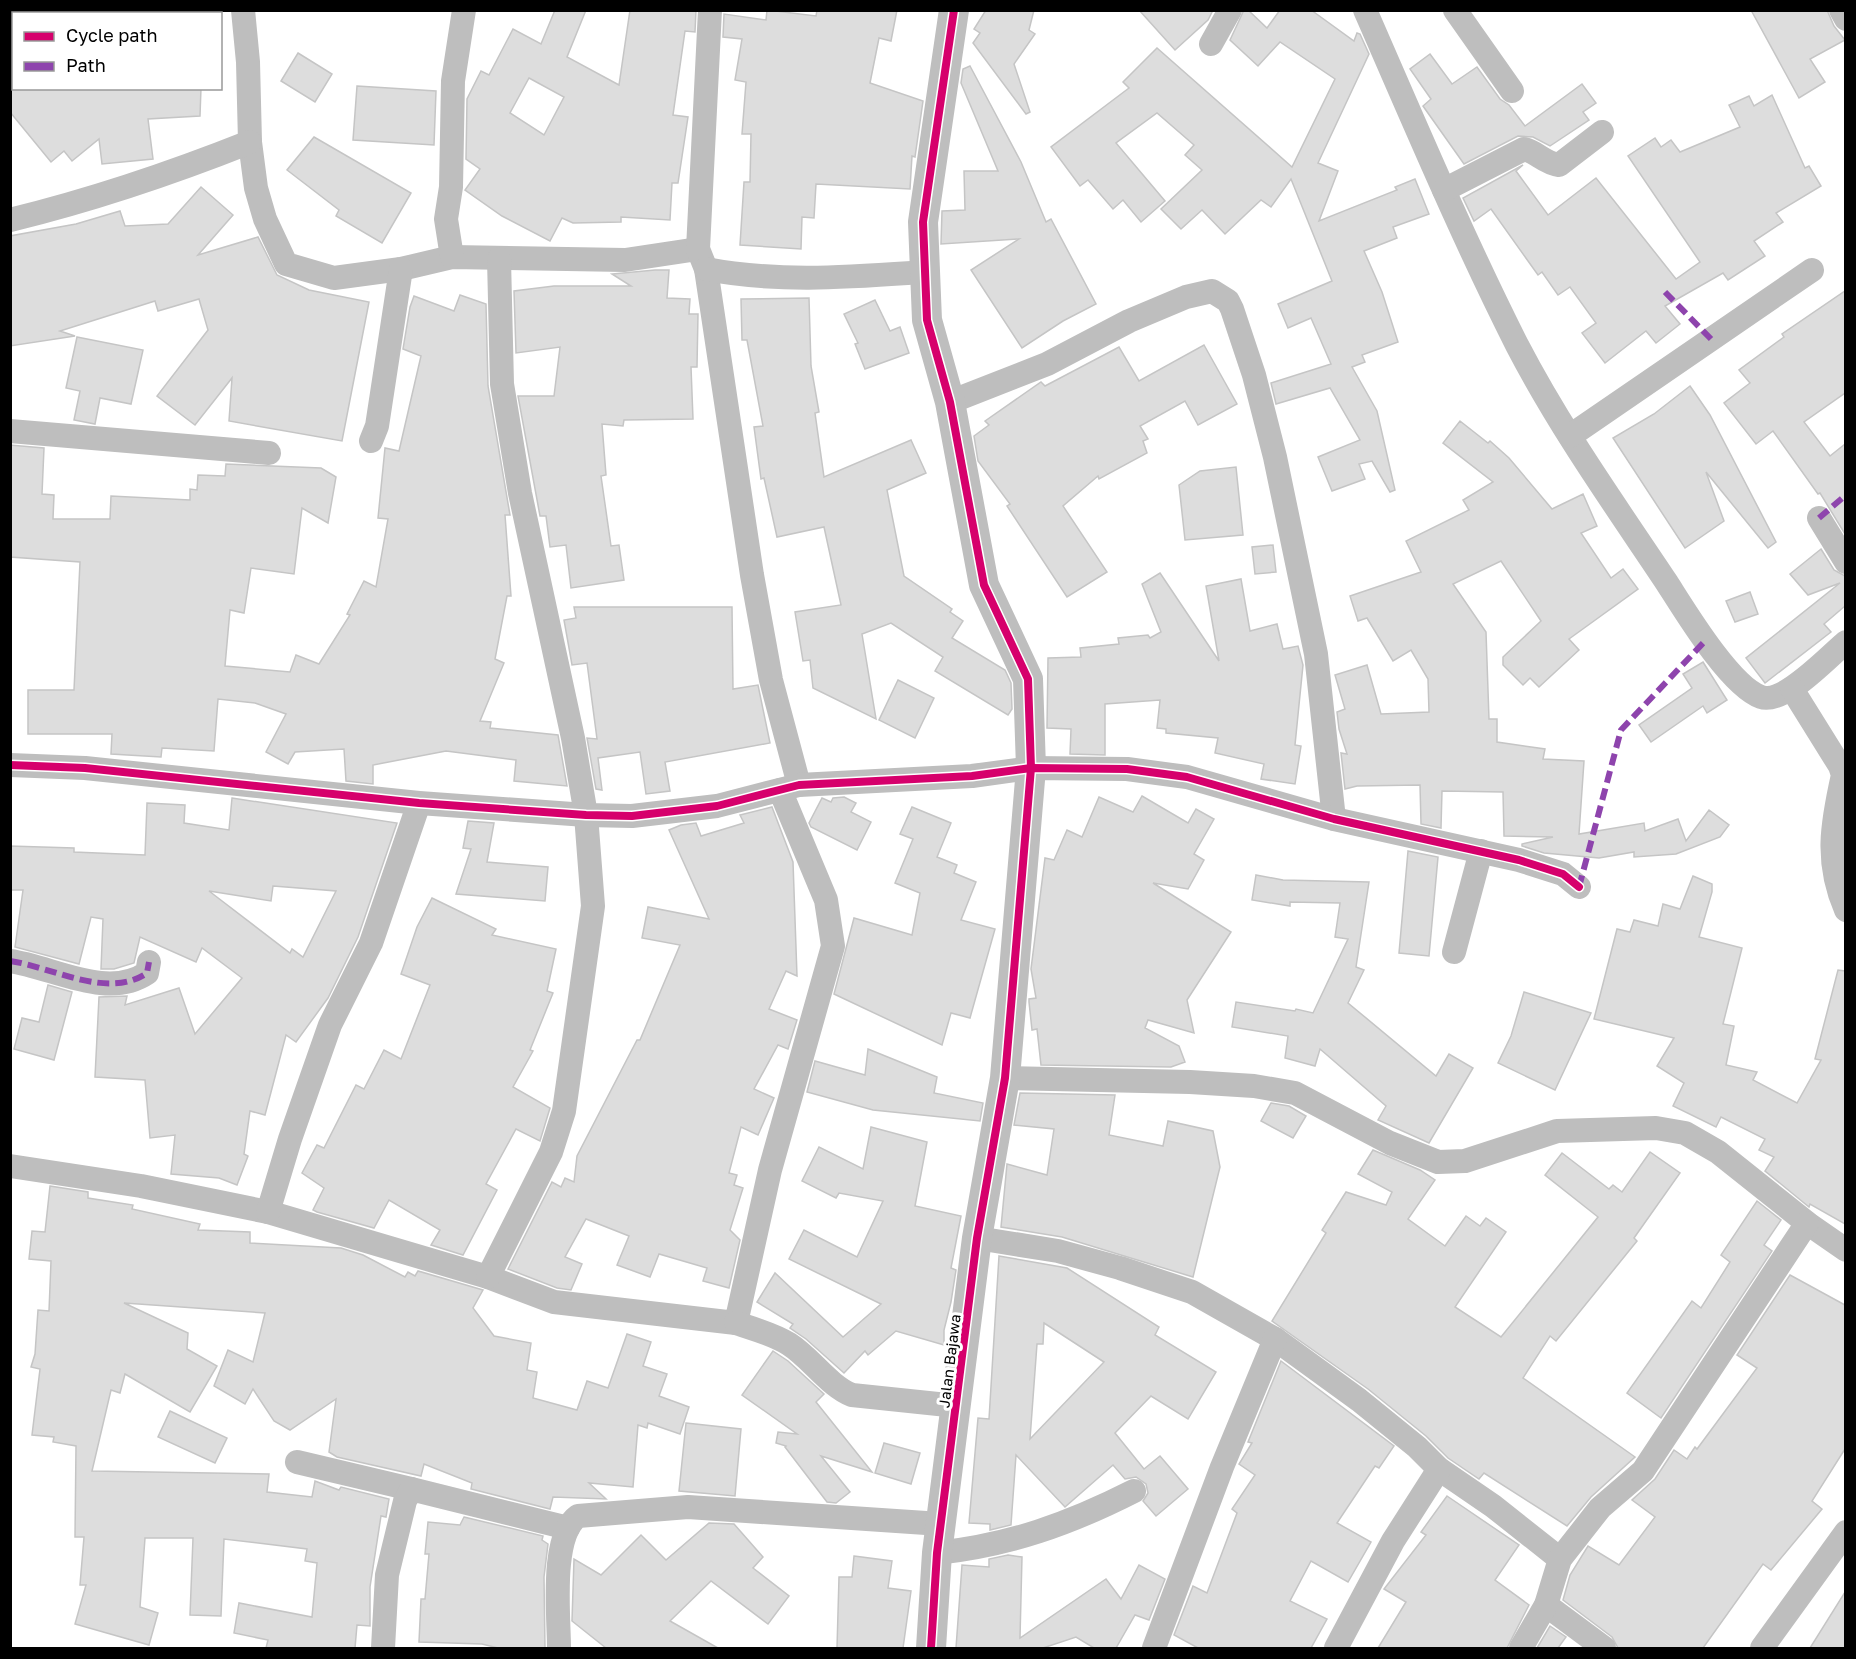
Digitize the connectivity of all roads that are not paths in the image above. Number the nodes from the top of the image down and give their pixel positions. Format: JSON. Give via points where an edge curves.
{"nodes":[{"id":1,"x":243,"y":10,"type":"edge"},
{"id":2,"x":464,"y":10,"type":"edge"},
{"id":3,"x":710,"y":10,"type":"edge"},
{"id":4,"x":954,"y":10,"type":"edge"},
{"id":5,"x":1230,"y":10,"type":"edge"},
{"id":6,"x":1365,"y":10,"type":"edge"},
{"id":7,"x":1455,"y":10,"type":"edge"},
{"id":8,"x":1841,"y":10,"type":"edge"},
{"id":9,"x":1845,"y":19,"type":"edge"},
{"id":10,"x":1210,"y":44,"type":"dead end"},
{"id":11,"x":1512,"y":91,"type":"dead end"},
{"id":12,"x":1602,"y":132,"type":"dead end"},
{"id":13,"x":250,"y":142,"type":"junction"},
{"id":14,"x":1444,"y":190,"type":"junction"},
{"id":15,"x":10,"y":220,"type":"edge"},
{"id":16,"x":452,"y":257,"type":"junction"},
{"id":17,"x":498,"y":259,"type":"junction"},
{"id":18,"x":702,"y":259,"type":"junction"},
{"id":19,"x":401,"y":269,"type":"junction"},
{"id":20,"x":1812,"y":270,"type":"dead end"},
{"id":21,"x":924,"y":272,"type":"junction"},
{"id":22,"x":950,"y":402,"type":"junction"},
{"id":23,"x":10,"y":431,"type":"edge"},
{"id":24,"x":1570,"y":436,"type":"junction"},
{"id":25,"x":371,"y":441,"type":"dead end"},
{"id":26,"x":269,"y":453,"type":"dead end"},
{"id":27,"x":1819,"y":518,"type":"dead end"},
{"id":28,"x":1845,"y":562,"type":"edge"},
{"id":29,"x":1845,"y":642,"type":"edge"},
{"id":30,"x":1792,"y":689,"type":"junction"},
{"id":31,"x":10,"y":765,"type":"edge"},
{"id":32,"x":1030,"y":768,"type":"junction"},
{"id":33,"x":789,"y":788,"type":"junction"},
{"id":34,"x":419,"y":803,"type":"junction"},
{"id":35,"x":586,"y":815,"type":"junction"},
{"id":36,"x":1335,"y":819,"type":"junction"},
{"id":37,"x":1481,"y":851,"type":"junction"},
{"id":38,"x":1579,"y":887,"type":"dead end"},
{"id":39,"x":1845,"y":910,"type":"edge"},
{"id":40,"x":1454,"y":952,"type":"dead end"},
{"id":41,"x":10,"y":961,"type":"edge"},
{"id":42,"x":149,"y":962,"type":"dead end"},
{"id":43,"x":1005,"y":1078,"type":"junction"},
{"id":44,"x":10,"y":1166,"type":"edge"},
{"id":45,"x":268,"y":1212,"type":"junction"},
{"id":46,"x":1807,"y":1223,"type":"junction"},
{"id":47,"x":977,"y":1238,"type":"junction"},
{"id":48,"x":1845,"y":1250,"type":"edge"},
{"id":49,"x":488,"y":1277,"type":"junction"},
{"id":50,"x":736,"y":1323,"type":"junction"},
{"id":51,"x":1275,"y":1339,"type":"junction"},
{"id":52,"x":957,"y":1407,"type":"junction"},
{"id":53,"x":297,"y":1462,"type":"dead end"},
{"id":54,"x":1439,"y":1469,"type":"junction"},
{"id":55,"x":411,"y":1489,"type":"junction"},
{"id":56,"x":1134,"y":1491,"type":"dead end"},
{"id":57,"x":568,"y":1528,"type":"junction"},
{"id":58,"x":1845,"y":1532,"type":"edge"},
{"id":59,"x":939,"y":1539,"type":"junction"},
{"id":60,"x":1560,"y":1559,"type":"junction"},
{"id":61,"x":1546,"y":1605,"type":"junction"},
{"id":62,"x":383,"y":1648,"type":"edge"},
{"id":63,"x":559,"y":1648,"type":"edge"},
{"id":64,"x":931,"y":1648,"type":"edge"},
{"id":65,"x":1154,"y":1648,"type":"edge"},
{"id":66,"x":1336,"y":1648,"type":"edge"},
{"id":67,"x":1521,"y":1648,"type":"edge"},
{"id":68,"x":1604,"y":1648,"type":"edge"},
{"id":69,"x":1762,"y":1648,"type":"edge"}],
"edges":[{"from":1,"to":13,"type":"street"},
{"from":2,"to":16,"type":"street","via":[[453,81],[451,187],[446,219]]},
{"from":3,"to":18,"type":"street"},
{"from":4,"to":21,"type":"street","name":"Jalan Bajawa","via":[[923,222]]},
{"from":5,"to":10,"type":"street"},
{"from":6,"to":14,"type":"street"},
{"from":7,"to":11,"type":"street"},
{"from":8,"to":9,"type":"street"},
{"from":12,"to":14,"type":"street","via":[[1559,165],[1541,160],[1533,151],[1516,151]]},
{"from":13,"to":15,"type":"street","via":[[132,185]]},
{"from":13,"to":19,"type":"street","via":[[265,219],[286,264],[334,278]]},
{"from":14,"to":24,"type":"street","via":[[1518,345]]},
{"from":16,"to":17,"type":"street"},
{"from":16,"to":19,"type":"street"},
{"from":17,"to":18,"type":"street"},
{"from":17,"to":35,"type":"street","via":[[502,384],[520,493],[545,598]]},
{"from":18,"to":21,"type":"street","via":[[745,276],[804,280]]},
{"from":18,"to":33,"type":"street"},
{"from":19,"to":25,"type":"street","via":[[377,426]]},
{"from":20,"to":24,"type":"street"},
{"from":21,"to":22,"type":"street","name":"Jalan Bajawa","via":[[927,320]]},
{"from":22,"to":32,"type":"street","name":"Jalan Bajawa","via":[[984,585],[1028,679]]},
{"from":22,"to":36,"type":"street","via":[[1047,364],[1129,321],[1186,297],[1212,291],[1228,301],[1254,375],[1275,457],[1316,654]]},
{"from":23,"to":26,"type":"street"},
{"from":24,"to":30,"type":"street","via":[[1705,641],[1743,686],[1763,698]]},
{"from":27,"to":28,"type":"street"},
{"from":29,"to":30,"type":"street"},
{"from":30,"to":39,"type":"street","via":[[1843,775],[1831,829],[1831,854]]},
{"from":31,"to":34,"type":"street","via":[[85,768]]},
{"from":32,"to":33,"type":"street","via":[[972,776]]},
{"from":32,"to":36,"type":"street","via":[[1126,769],[1187,777]]},
{"from":32,"to":43,"type":"street","name":"Jalan Bajawa"},
{"from":33,"to":35,"type":"street","via":[[717,806],[632,816]]},
{"from":33,"to":50,"type":"street","via":[[826,900],[833,946],[770,1170]]},
{"from":34,"to":35,"type":"street"},
{"from":34,"to":45,"type":"street","via":[[371,943],[330,1025]]},
{"from":35,"to":49,"type":"street","via":[[593,906],[564,1111],[551,1152]]},
{"from":36,"to":37,"type":"street"},
{"from":37,"to":38,"type":"street","via":[[1563,874]]},
{"from":37,"to":40,"type":"street"},
{"from":41,"to":42,"type":"street","via":[[113,984],[138,979],[147,973]]},
{"from":43,"to":46,"type":"street","via":[[1190,1082],[1295,1093],[1390,1143],[1438,1162],[1465,1161],[1557,1131],[1656,1128],[1685,1133],[1718,1152]]},
{"from":43,"to":47,"type":"street","name":"Jalan Bajawa"},
{"from":44,"to":45,"type":"street","via":[[141,1186]]},
{"from":45,"to":49,"type":"street"},
{"from":46,"to":48,"type":"street"},
{"from":46,"to":60,"type":"street","via":[[1643,1471],[1600,1508]]},
{"from":47,"to":51,"type":"street","via":[[1058,1251],[1160,1280],[1192,1292]]},
{"from":47,"to":52,"type":"street","name":"Jalan Bajawa"},
{"from":49,"to":50,"type":"street","via":[[554,1302]]},
{"from":50,"to":52,"type":"street","via":[[790,1344],[852,1395]]},
{"from":51,"to":54,"type":"street","via":[[1401,1434]]},
{"from":51,"to":65,"type":"street"},
{"from":52,"to":59,"type":"street","name":"Jalan Bajawa"},
{"from":53,"to":55,"type":"street"},
{"from":54,"to":60,"type":"street"},
{"from":54,"to":66,"type":"street","via":[[1393,1541]]},
{"from":55,"to":57,"type":"street"},
{"from":55,"to":62,"type":"street","via":[[387,1575]]},
{"from":56,"to":59,"type":"street","via":[[1091,1513],[1019,1539]]},
{"from":57,"to":59,"type":"street","via":[[578,1516],[688,1507]]},
{"from":57,"to":63,"type":"street","via":[[560,1563]]},
{"from":58,"to":69,"type":"street"},
{"from":59,"to":64,"type":"street","name":"Jalan Bajawa"},
{"from":60,"to":61,"type":"street"},
{"from":61,"to":67,"type":"street"},
{"from":61,"to":68,"type":"street"}]}
